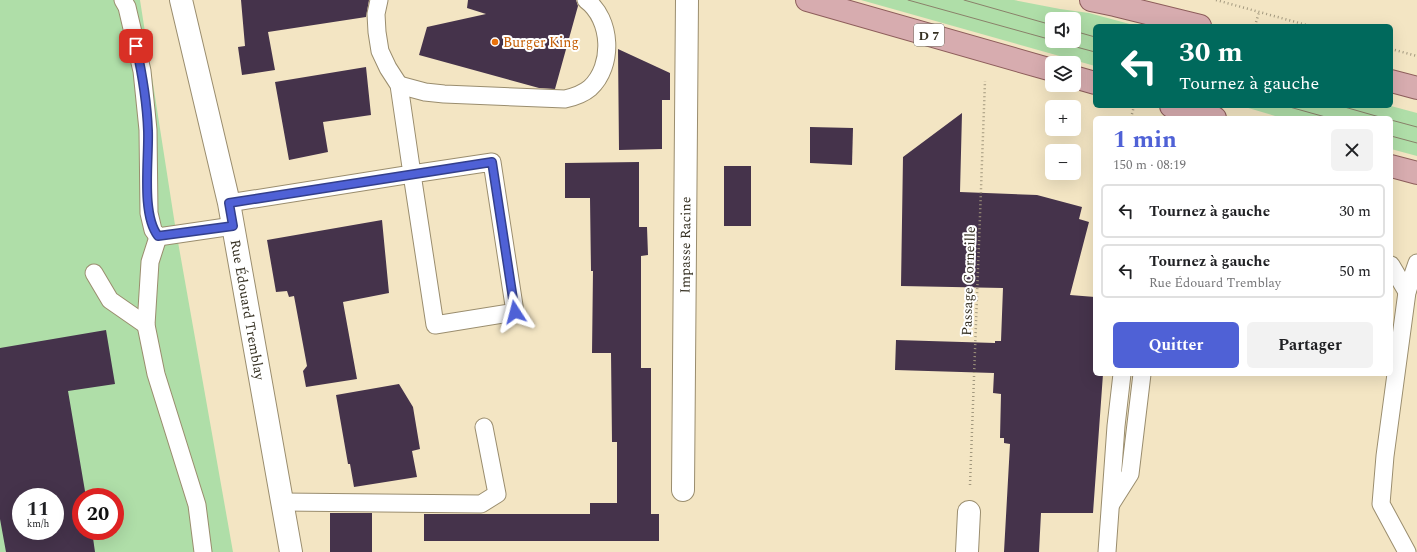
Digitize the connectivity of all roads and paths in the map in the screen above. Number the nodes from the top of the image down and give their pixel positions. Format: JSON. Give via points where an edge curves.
{"nodes":[{"id":1,"x":123,"y":0,"type":"edge"},
{"id":2,"x":181,"y":0,"type":"edge"},
{"id":3,"x":196,"y":0,"type":"edge"},
{"id":4,"x":380,"y":0,"type":"edge"},
{"id":5,"x":586,"y":0,"type":"edge"},
{"id":6,"x":687,"y":0,"type":"edge"},
{"id":7,"x":806,"y":0,"type":"edge"},
{"id":8,"x":1091,"y":0,"type":"edge"},
{"id":9,"x":1216,"y":0,"type":"edge"},
{"id":10,"x":1259,"y":12,"type":"junction"},
{"id":11,"x":1192,"y":24,"type":"edge"},
{"id":12,"x":1256,"y":24,"type":"edge"},
{"id":13,"x":1303,"y":24,"type":"edge"},
{"id":14,"x":1393,"y":50,"type":"edge"},
{"id":15,"x":986,"y":51,"type":"junction"},
{"id":16,"x":1417,"y":56,"type":"edge"},
{"id":17,"x":1045,"y":68,"type":"edge"},
{"id":18,"x":198,"y":70,"type":"junction"},
{"id":19,"x":1081,"y":79,"type":"edge"},
{"id":20,"x":1093,"y":82,"type":"edge"},
{"id":21,"x":1393,"y":82,"type":"edge"},
{"id":22,"x":399,"y":85,"type":"junction"},
{"id":23,"x":1417,"y":88,"type":"edge"},
{"id":24,"x":1176,"y":111,"type":"edge"},
{"id":25,"x":1204,"y":116,"type":"edge"},
{"id":26,"x":1393,"y":167,"type":"edge"},
{"id":27,"x":1417,"y":173,"type":"edge"},
{"id":28,"x":412,"y":174,"type":"junction"},
{"id":29,"x":229,"y":203,"type":"junction"},
{"id":30,"x":233,"y":226,"type":"junction"},
{"id":31,"x":158,"y":236,"type":"junction"},
{"id":32,"x":1417,"y":263,"type":"edge"},
{"id":33,"x":1393,"y":269,"type":"edge"},
{"id":34,"x":94,"y":273,"type":"dead end"},
{"id":35,"x":1407,"y":292,"type":"junction"},
{"id":36,"x":146,"y":325,"type":"junction"},
{"id":37,"x":1122,"y":376,"type":"edge"},
{"id":38,"x":1142,"y":376,"type":"edge"},
{"id":39,"x":484,"y":426,"type":"dead end"},
{"id":40,"x":683,"y":490,"type":"dead end"},
{"id":41,"x":282,"y":502,"type":"junction"},
{"id":42,"x":1111,"y":505,"type":"junction"},
{"id":43,"x":969,"y":512,"type":"joint"},
{"id":44,"x":203,"y":552,"type":"edge"},
{"id":45,"x":291,"y":552,"type":"edge"},
{"id":46,"x":967,"y":552,"type":"edge"},
{"id":47,"x":1107,"y":552,"type":"edge"},
{"id":48,"x":1407,"y":552,"type":"edge"}],
"edges":[{"from":1,"to":31,"type":"lane","via":[[127,7],[142,71],[148,130],[149,214],[153,230]]},
{"from":2,"to":18,"type":"street","name":"Rue Édouard Tremblay"},
{"from":3,"to":18,"type":"street","name":"Rue Édouard Tremblay"},
{"from":4,"to":22,"type":"lane","via":[[376,14],[380,51]]},
{"from":5,"to":22,"type":"lane","via":[[603,22],[607,38],[603,66],[591,87],[582,94],[565,99],[451,94],[425,92]]},
{"from":6,"to":40,"type":"street","name":"Impasse Racine"},
{"from":7,"to":15,"type":"main road","number":"D 7"},
{"from":8,"to":11,"type":"main road"},
{"from":9,"to":10,"type":"path"},
{"from":10,"to":12,"type":"path"},
{"from":10,"to":13,"type":"path"},
{"from":14,"to":16,"type":"path"},
{"from":15,"to":17,"type":"main road","number":"D 7"},
{"from":15,"to":43,"type":"path","name":"Passage Corneille"},
{"from":18,"to":29,"type":"street","name":"Rue Édouard Tremblay"},
{"from":19,"to":20,"type":"main road"},
{"from":21,"to":23,"type":"main road"},
{"from":22,"to":28,"type":"lane"},
{"from":24,"to":25,"type":"main road"},
{"from":26,"to":27,"type":"main road"},
{"from":28,"to":28,"type":"lane","via":[[492,162],[515,312],[436,325]]},
{"from":28,"to":29,"type":"lane"},
{"from":29,"to":30,"type":"street","name":"Rue Édouard Tremblay"},
{"from":30,"to":31,"type":"lane"},
{"from":30,"to":41,"type":"street","name":"Rue Édouard Tremblay"},
{"from":31,"to":36,"type":"lane","via":[[150,262]]},
{"from":32,"to":35,"type":"lane"},
{"from":33,"to":35,"type":"lane"},
{"from":34,"to":36,"type":"lane","via":[[110,300]]},
{"from":35,"to":48,"type":"lane","via":[[1381,504]]},
{"from":36,"to":44,"type":"lane","via":[[156,374],[197,504]]},
{"from":37,"to":42,"type":"lane"},
{"from":38,"to":42,"type":"lane","via":[[1130,474]]},
{"from":39,"to":41,"type":"lane","via":[[497,494],[481,504]]},
{"from":41,"to":45,"type":"street","name":"Rue Édouard Tremblay"},
{"from":42,"to":47,"type":"lane"},
{"from":43,"to":46,"type":"street"}]}
